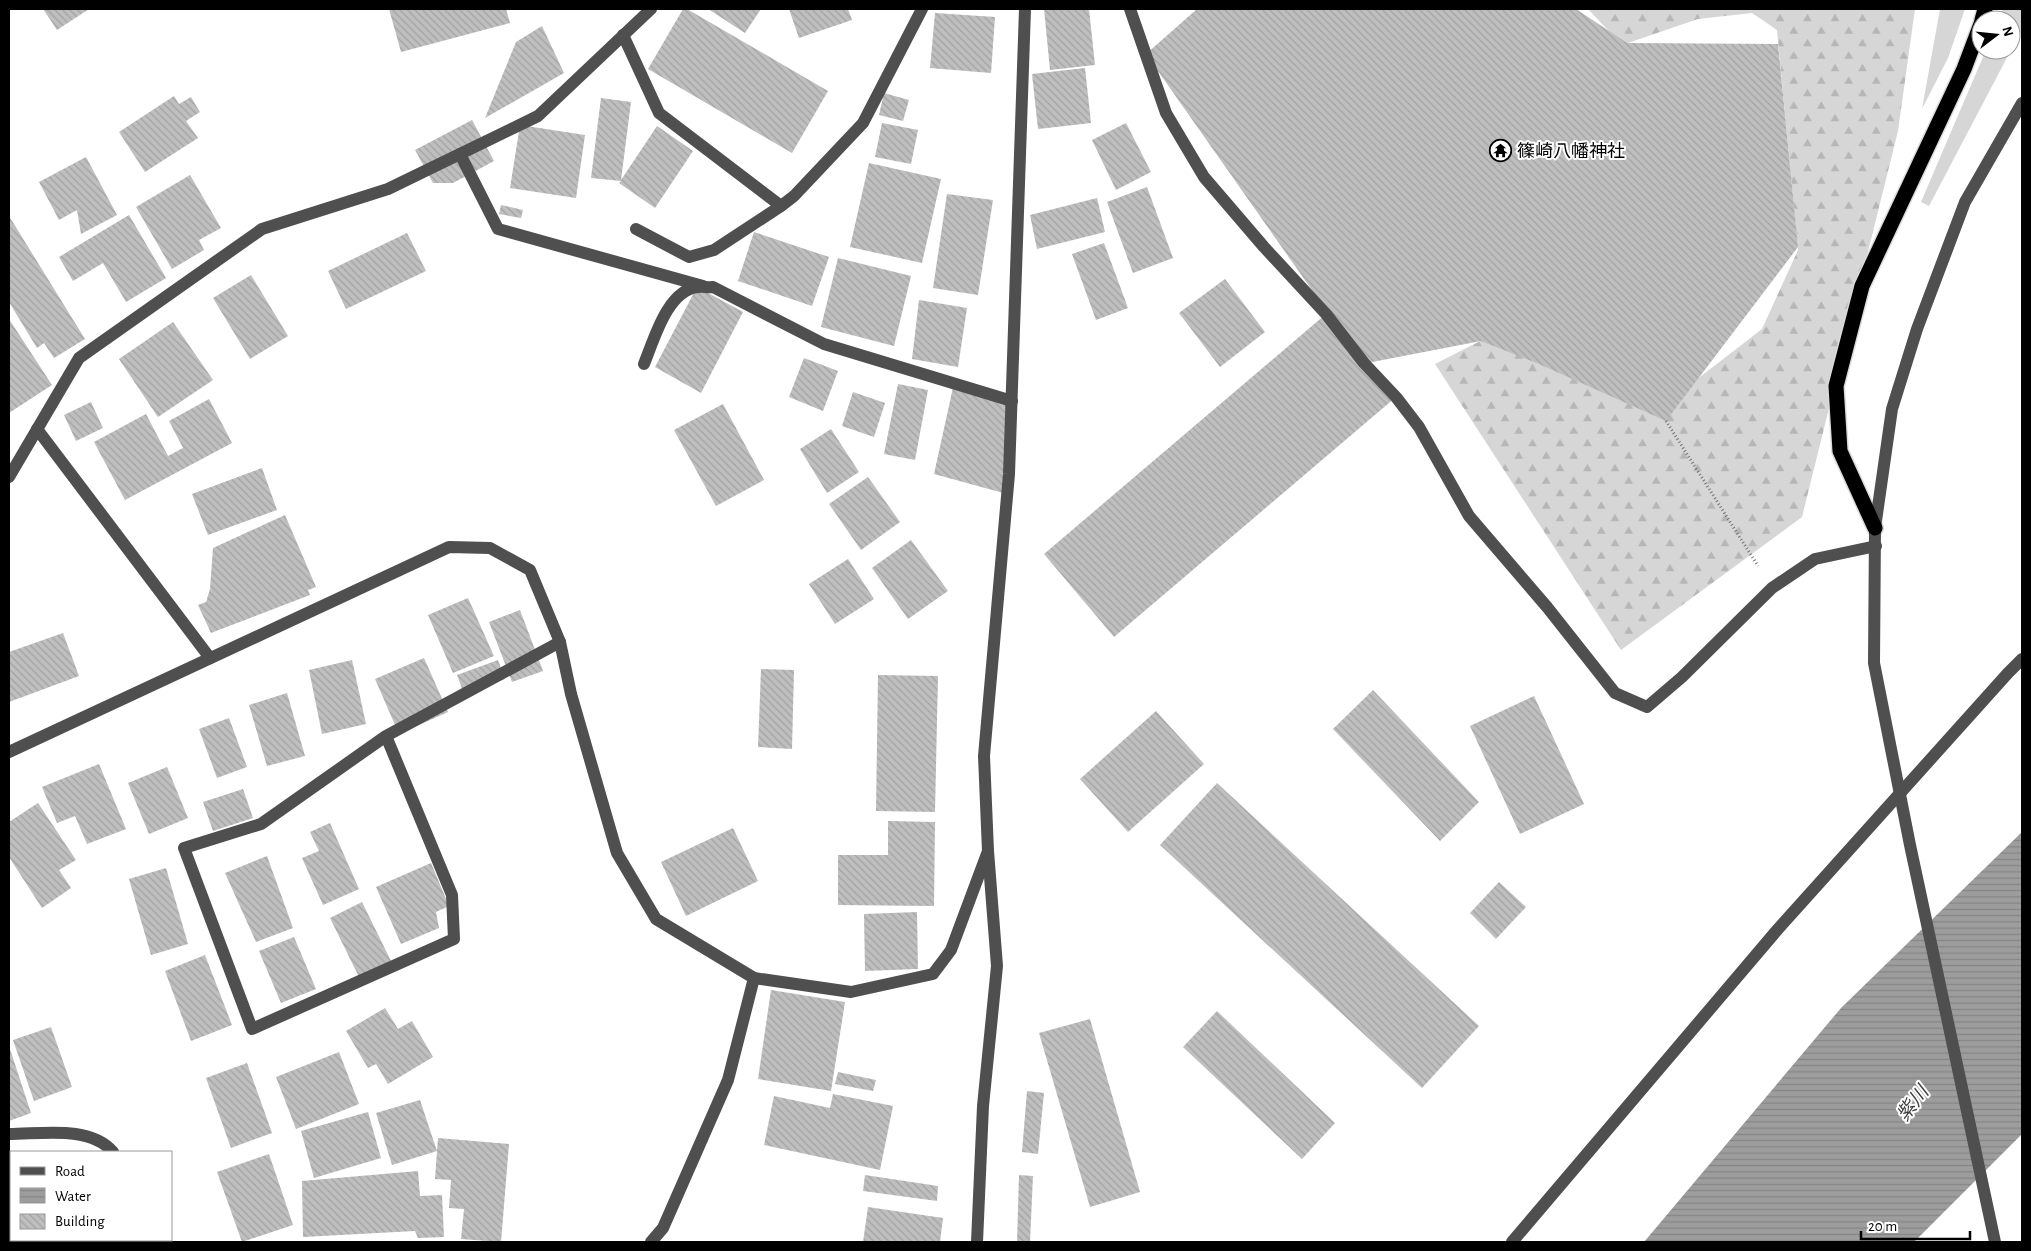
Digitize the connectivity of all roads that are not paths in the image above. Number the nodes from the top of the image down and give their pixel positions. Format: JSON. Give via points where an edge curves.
{"nodes":[{"id":1,"x":651,"y":9,"type":"edge"},
{"id":2,"x":922,"y":9,"type":"edge"},
{"id":3,"x":1025,"y":9,"type":"edge"},
{"id":4,"x":1130,"y":9,"type":"edge"},
{"id":5,"x":623,"y":35,"type":"junction"},
{"id":6,"x":1971,"y":50,"type":"edge"},
{"id":7,"x":2022,"y":103,"type":"edge"},
{"id":8,"x":460,"y":154,"type":"junction"},
{"id":9,"x":781,"y":206,"type":"junction"},
{"id":10,"x":636,"y":229,"type":"dead end"},
{"id":11,"x":708,"y":288,"type":"junction"},
{"id":12,"x":644,"y":364,"type":"dead end"},
{"id":13,"x":1012,"y":401,"type":"junction"},
{"id":14,"x":37,"y":429,"type":"junction"},
{"id":15,"x":9,"y":474,"type":"edge"},
{"id":16,"x":1875,"y":528,"type":"junction"},
{"id":17,"x":1876,"y":546,"type":"junction"},
{"id":18,"x":560,"y":642,"type":"junction"},
{"id":19,"x":210,"y":658,"type":"junction"},
{"id":20,"x":2022,"y":659,"type":"edge"},
{"id":21,"x":386,"y":736,"type":"junction"},
{"id":22,"x":9,"y":752,"type":"edge"},
{"id":23,"x":1900,"y":794,"type":"junction"},
{"id":24,"x":988,"y":851,"type":"junction"},
{"id":25,"x":754,"y":978,"type":"junction"},
{"id":26,"x":9,"y":1134,"type":"edge"},
{"id":27,"x":112,"y":1151,"type":"edge"},
{"id":28,"x":651,"y":1242,"type":"edge"},
{"id":29,"x":977,"y":1242,"type":"edge"},
{"id":30,"x":1512,"y":1242,"type":"edge"},
{"id":31,"x":1995,"y":1242,"type":"edge"}],
"edges":[{"from":1,"to":5,"type":"street"},
{"from":2,"to":9,"type":"street","via":[[863,123]]},
{"from":3,"to":13,"type":"street"},
{"from":4,"to":17,"type":"street","via":[[1166,113],[1204,177],[1396,397],[1419,427],[1469,516],[1615,693],[1646,707],[1682,677],[1772,588],[1815,559]]},
{"from":5,"to":8,"type":"street","via":[[538,116]]},
{"from":5,"to":9,"type":"street","via":[[659,113]]},
{"from":6,"to":16,"type":"highway","via":[[1862,286],[1836,386],[1840,451]]},
{"from":7,"to":16,"type":"street","via":[[1965,202],[1917,329],[1892,409]]},
{"from":8,"to":11,"type":"street","via":[[498,229]]},
{"from":8,"to":14,"type":"street","via":[[388,189],[262,230],[79,358]]},
{"from":9,"to":10,"type":"street","via":[[714,250],[689,257]]},
{"from":11,"to":12,"type":"street","via":[[697,287],[688,291],[666,308]]},
{"from":11,"to":13,"type":"street","via":[[713,287],[824,344]]},
{"from":13,"to":24,"type":"street","via":[[984,756]]},
{"from":14,"to":15,"type":"street"},
{"from":14,"to":19,"type":"street"},
{"from":16,"to":17,"type":"street"},
{"from":17,"to":23,"type":"street","via":[[1874,663]]},
{"from":18,"to":19,"type":"street","via":[[530,570],[490,548],[449,547]]},
{"from":18,"to":21,"type":"street"},
{"from":18,"to":25,"type":"street","via":[[617,853],[656,920]]},
{"from":19,"to":22,"type":"street"},
{"from":20,"to":23,"type":"street"},
{"from":21,"to":21,"type":"street","via":[[452,895],[454,939],[252,1029],[184,848],[260,824]]},
{"from":23,"to":30,"type":"street","via":[[1778,929]]},
{"from":23,"to":31,"type":"street"},
{"from":24,"to":25,"type":"street","via":[[951,950],[932,974],[851,992]]},
{"from":24,"to":29,"type":"street","via":[[997,966],[983,1106]]},
{"from":25,"to":28,"type":"street","via":[[728,1080],[663,1228]]},
{"from":26,"to":27,"type":"street","via":[[88,1136],[101,1140]]}]}
